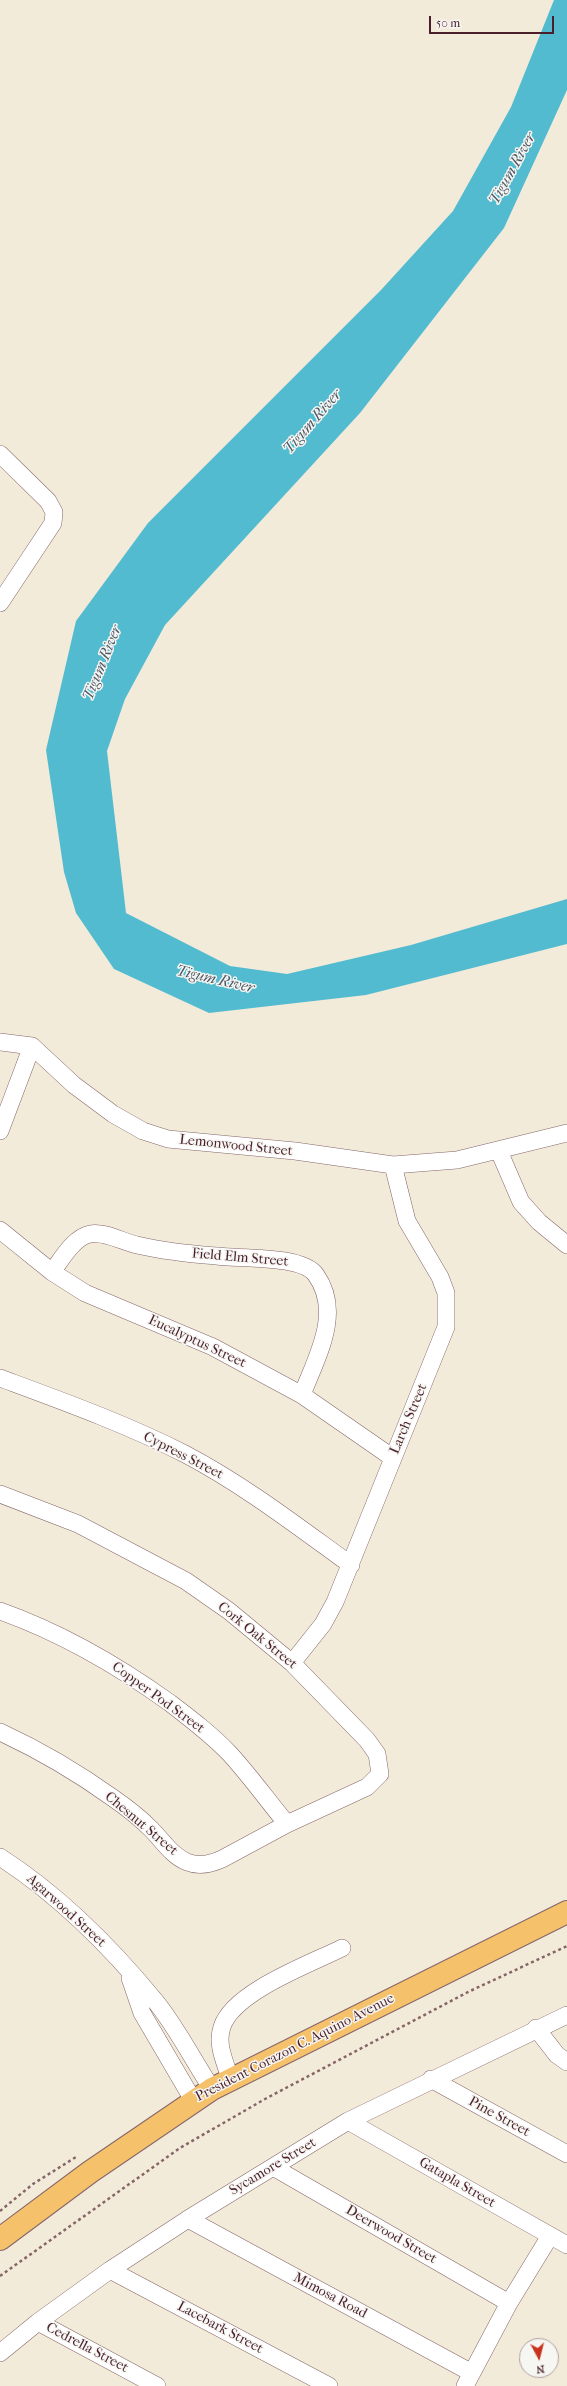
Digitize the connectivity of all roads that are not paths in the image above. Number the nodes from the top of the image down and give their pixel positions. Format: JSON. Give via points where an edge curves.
{"nodes":[{"id":1,"x":0,"y":454,"type":"edge"},
{"id":2,"x":0,"y":603,"type":"edge"},
{"id":3,"x":0,"y":1042,"type":"edge"},
{"id":4,"x":32,"y":1046,"type":"junction"},
{"id":5,"x":0,"y":1131,"type":"edge"},
{"id":6,"x":567,"y":1133,"type":"edge"},
{"id":7,"x":499,"y":1151,"type":"junction"},
{"id":8,"x":393,"y":1165,"type":"junction"},
{"id":9,"x":0,"y":1230,"type":"edge"},
{"id":10,"x":567,"y":1245,"type":"edge"},
{"id":11,"x":52,"y":1272,"type":"junction"},
{"id":12,"x":0,"y":1378,"type":"edge"},
{"id":13,"x":302,"y":1395,"type":"junction"},
{"id":14,"x":393,"y":1458,"type":"junction"},
{"id":15,"x":0,"y":1494,"type":"edge"},
{"id":16,"x":351,"y":1565,"type":"junction"},
{"id":17,"x":0,"y":1611,"type":"edge"},
{"id":18,"x":292,"y":1663,"type":"junction"},
{"id":19,"x":0,"y":1732,"type":"edge"},
{"id":20,"x":287,"y":1824,"type":"junction"},
{"id":21,"x":0,"y":1857,"type":"edge"},
{"id":22,"x":567,"y":1912,"type":"edge"},
{"id":23,"x":342,"y":1948,"type":"dead end"},
{"id":24,"x":127,"y":1970,"type":"junction"},
{"id":25,"x":567,"y":2015,"type":"edge"},
{"id":26,"x":536,"y":2028,"type":"junction"},
{"id":27,"x":567,"y":2062,"type":"edge"},
{"id":28,"x":230,"y":2078,"type":"junction"},
{"id":29,"x":431,"y":2079,"type":"junction"},
{"id":30,"x":212,"y":2089,"type":"junction"},
{"id":31,"x":193,"y":2100,"type":"junction"},
{"id":32,"x":348,"y":2121,"type":"junction"},
{"id":33,"x":567,"y":2154,"type":"edge"},
{"id":34,"x":273,"y":2167,"type":"junction"},
{"id":35,"x":188,"y":2219,"type":"junction"},
{"id":36,"x":550,"y":2236,"type":"junction"},
{"id":37,"x":0,"y":2239,"type":"edge"},
{"id":38,"x":567,"y":2245,"type":"edge"},
{"id":39,"x":110,"y":2270,"type":"junction"},
{"id":40,"x":509,"y":2303,"type":"junction"},
{"id":41,"x":38,"y":2322,"type":"junction"},
{"id":42,"x":0,"y":2353,"type":"edge"},
{"id":43,"x":468,"y":2379,"type":"edge"},
{"id":44,"x":157,"y":2386,"type":"edge"},
{"id":45,"x":329,"y":2386,"type":"edge"}],
"edges":[{"from":1,"to":2,"type":"street","via":[[48,502],[54,512],[53,524]]},
{"from":3,"to":4,"type":"street"},
{"from":4,"to":5,"type":"street"},
{"from":4,"to":8,"type":"street","name":"Lemonwood Street","via":[[79,1089],[113,1114],[143,1131],[168,1138],[295,1151]]},
{"from":6,"to":7,"type":"street","name":"Lemonwood Street"},
{"from":7,"to":8,"type":"street","name":"Lemonwood Street","via":[[457,1160]]},
{"from":7,"to":10,"type":"street","via":[[521,1202],[539,1222]]},
{"from":8,"to":14,"type":"street","name":"Larch Street","via":[[407,1221],[440,1278],[446,1293],[447,1311],[446,1327],[437,1352]]},
{"from":9,"to":11,"type":"street","name":"Eucalyptus Street"},
{"from":11,"to":13,"type":"street","name":"Eucalyptus Street","via":[[85,1293],[213,1347]]},
{"from":11,"to":13,"type":"street","name":"Field Elm Street","via":[[79,1240],[96,1233],[136,1245],[176,1252],[274,1259],[305,1267],[315,1272],[319,1279],[329,1314],[321,1346]]},
{"from":12,"to":16,"type":"street","name":"Cypress Street","via":[[66,1402],[185,1454],[260,1499]]},
{"from":13,"to":14,"type":"street","name":"Eucalyptus Street"},
{"from":14,"to":16,"type":"street","name":"Larch Street"},
{"from":15,"to":18,"type":"street","name":"Cork Oak Street","via":[[78,1524],[186,1581],[229,1611]]},
{"from":16,"to":18,"type":"street","name":"Larch Street","via":[[323,1624]]},
{"from":17,"to":20,"type":"street","name":"Copper Pod Street","via":[[31,1622],[83,1647],[143,1684],[190,1718],[230,1754]]},
{"from":18,"to":20,"type":"street","name":"Cork Oak Street","via":[[367,1740],[377,1754],[380,1774],[367,1787]]},
{"from":19,"to":20,"type":"street","name":"Chesnut Street","via":[[67,1768],[114,1798],[186,1862],[211,1864]]},
{"from":21,"to":24,"type":"street","name":"Agarwood Street","via":[[65,1906],[105,1944]]},
{"from":22,"to":28,"type":"highway","name":"President Corazon C. Aquino Avenue"},
{"from":23,"to":28,"type":"street","via":[[249,1994],[234,2007],[222,2027],[220,2048]]},
{"from":24,"to":30,"type":"street","name":"Agarwood Street","via":[[156,2002]]},
{"from":24,"to":31,"type":"street","name":"Agarwood Street","via":[[142,2013]]},
{"from":25,"to":26,"type":"street","name":"Sycamore Street"},
{"from":26,"to":27,"type":"street","via":[[557,2055]]},
{"from":26,"to":29,"type":"street","name":"Sycamore Street"},
{"from":28,"to":30,"type":"highway","name":"President Corazon C. Aquino Avenue"},
{"from":29,"to":32,"type":"street","name":"Sycamore Street"},
{"from":29,"to":33,"type":"street","name":"Pine Street"},
{"from":30,"to":31,"type":"highway","name":"President Corazon C. Aquino Avenue"},
{"from":31,"to":37,"type":"highway","name":"President Corazon C. Aquino Avenue"},
{"from":32,"to":34,"type":"street","name":"Sycamore Street"},
{"from":32,"to":36,"type":"street","name":"Gatapla Street"},
{"from":34,"to":35,"type":"street","name":"Sycamore Street"},
{"from":34,"to":40,"type":"street","name":"Deerwood Street"},
{"from":35,"to":39,"type":"street","name":"Sycamore Street"},
{"from":35,"to":43,"type":"street","name":"Mimosa Road"},
{"from":36,"to":38,"type":"street","name":"Gatapla Street"},
{"from":36,"to":40,"type":"street"},
{"from":39,"to":41,"type":"street","name":"Sycamore Street"},
{"from":39,"to":45,"type":"street","name":"Lacebark Street"},
{"from":40,"to":43,"type":"street"},
{"from":41,"to":42,"type":"street","name":"Sycamore Street"},
{"from":41,"to":44,"type":"street","name":"Cedrella Street"}]}
